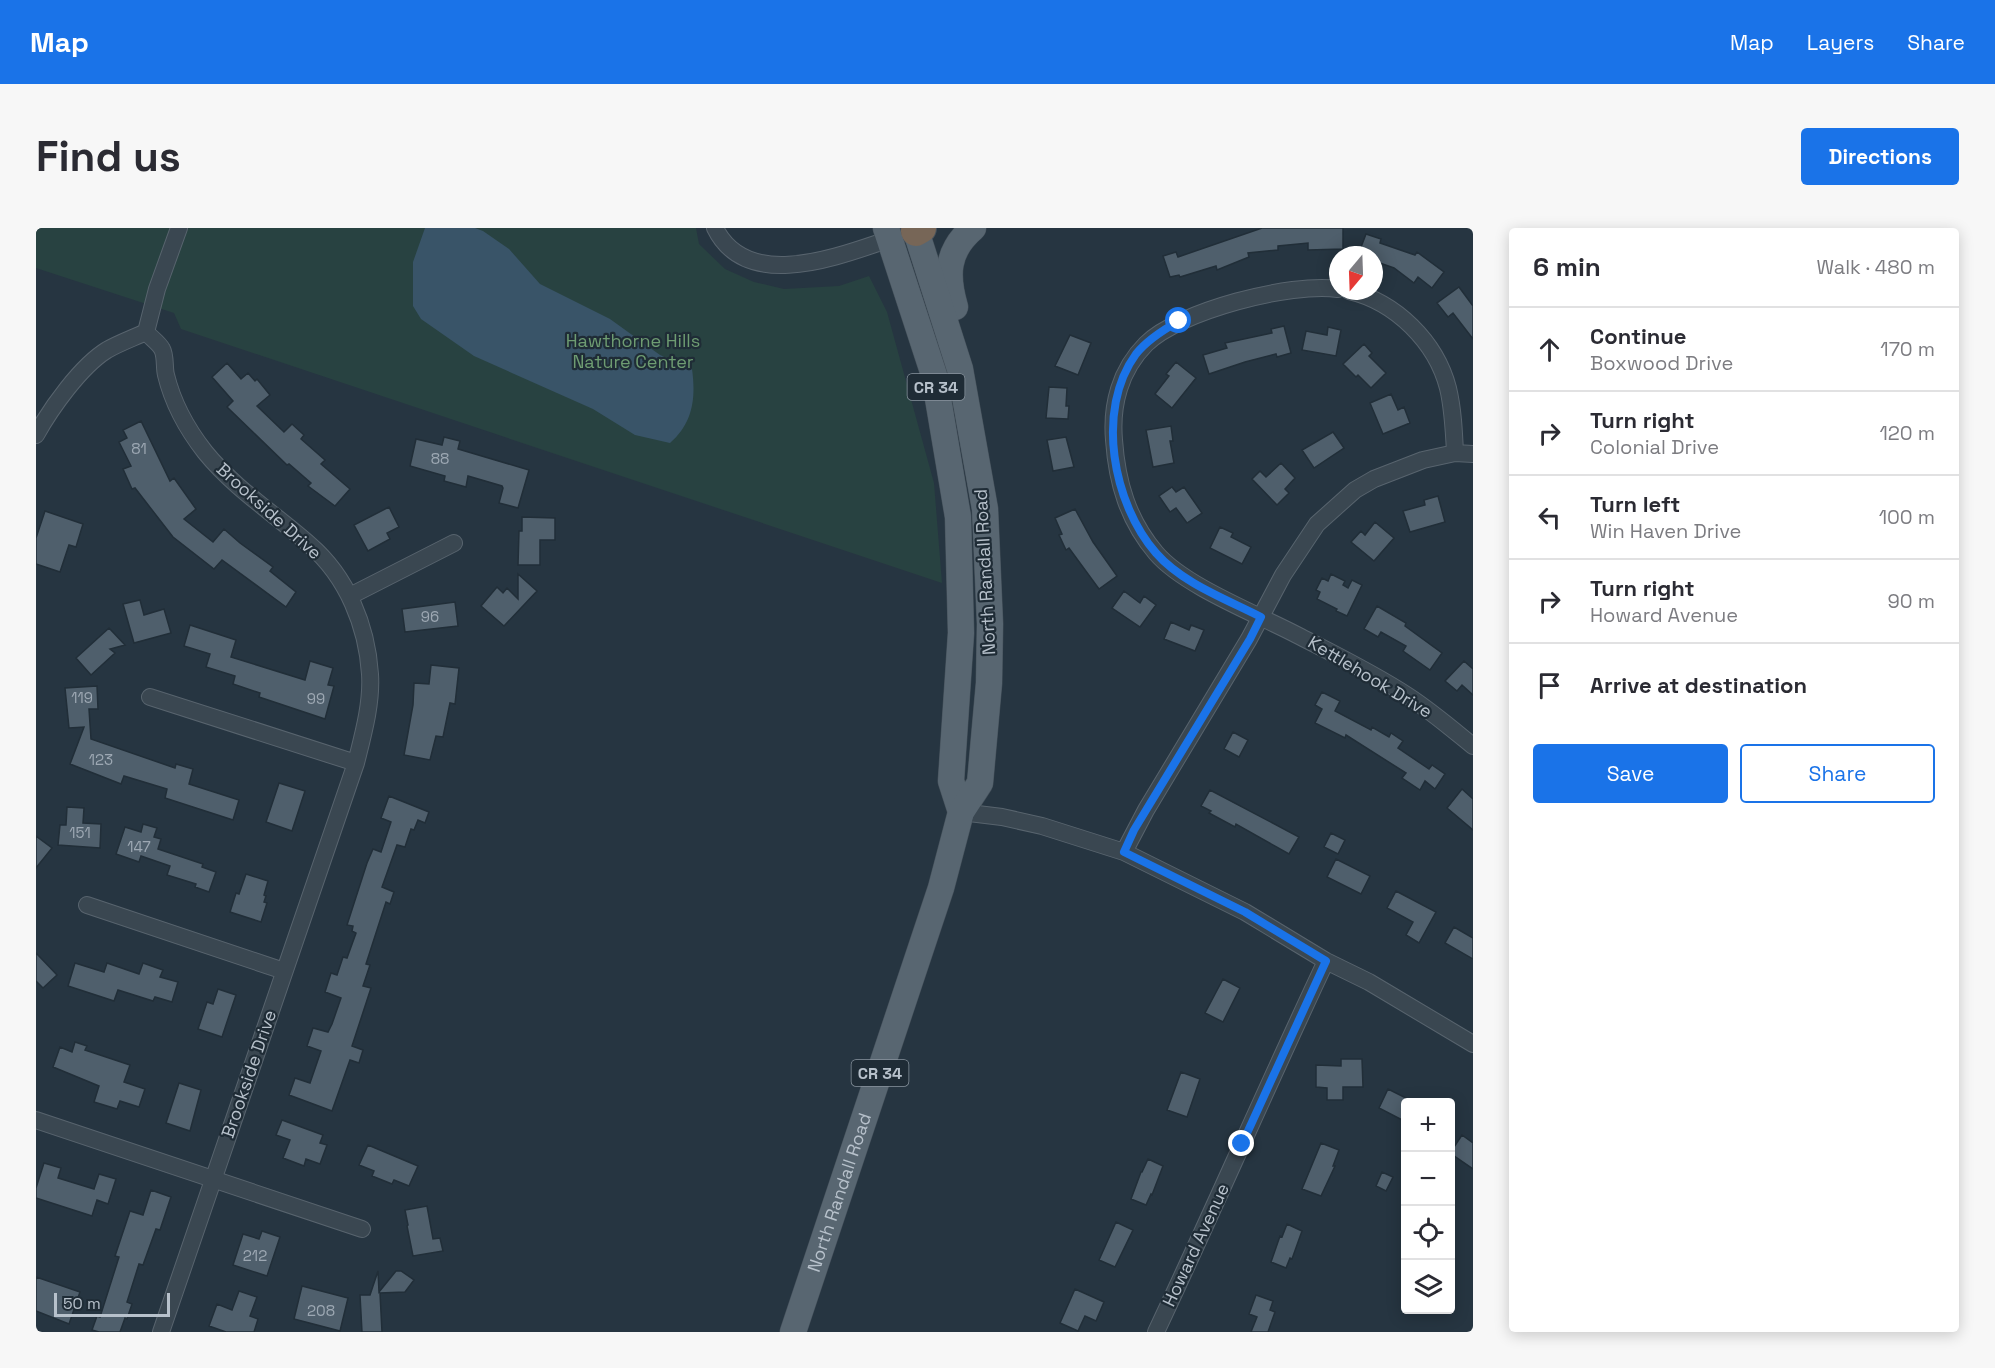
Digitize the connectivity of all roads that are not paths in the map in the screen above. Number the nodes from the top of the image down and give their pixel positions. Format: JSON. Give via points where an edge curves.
{"nodes":[{"id":1,"x":179,"y":228,"type":"edge"},
{"id":2,"x":715,"y":228,"type":"edge"},
{"id":3,"x":973,"y":228,"type":"edge"},
{"id":4,"x":909,"y":230,"type":"edge"},
{"id":5,"x":1329,"y":287,"type":"edge"},
{"id":6,"x":1374,"y":300,"type":"edge"},
{"id":7,"x":146,"y":332,"type":"junction"},
{"id":8,"x":42,"y":412,"type":"edge"},
{"id":9,"x":970,"y":424,"type":"junction"},
{"id":10,"x":36,"y":435,"type":"edge"},
{"id":11,"x":1455,"y":453,"type":"junction"},
{"id":12,"x":1473,"y":454,"type":"edge"},
{"id":13,"x":454,"y":543,"type":"dead end"},
{"id":14,"x":350,"y":596,"type":"junction"},
{"id":15,"x":1261,"y":617,"type":"junction"},
{"id":16,"x":150,"y":697,"type":"dead end"},
{"id":17,"x":1473,"y":746,"type":"edge"},
{"id":18,"x":356,"y":763,"type":"junction"},
{"id":19,"x":962,"y":812,"type":"junction"},
{"id":20,"x":1124,"y":852,"type":"junction"},
{"id":21,"x":87,"y":904,"type":"dead end"},
{"id":22,"x":1326,"y":961,"type":"junction"},
{"id":23,"x":284,"y":971,"type":"junction"},
{"id":24,"x":1473,"y":1044,"type":"edge"},
{"id":25,"x":36,"y":1120,"type":"edge"},
{"id":26,"x":214,"y":1178,"type":"junction"},
{"id":27,"x":362,"y":1229,"type":"dead end"},
{"id":28,"x":161,"y":1332,"type":"edge"},
{"id":29,"x":793,"y":1332,"type":"edge"},
{"id":30,"x":1156,"y":1332,"type":"edge"}],
"edges":[{"from":1,"to":7,"type":"street"},
{"from":2,"to":4,"type":"street","via":[[727,247],[741,256],[781,266],[810,264]]},
{"from":3,"to":9,"type":"main road","via":[[955,250],[948,271],[974,380]]},
{"from":4,"to":9,"type":"main road","name":"North Randall Road","number":"CR 34","via":[[960,369]]},
{"from":4,"to":19,"type":"main road","name":"North Randall Road","number":"CR 34","via":[[958,517],[961,633],[951,781]]},
{"from":5,"to":15,"type":"street","name":"Kettlehook Drive","via":[[1281,291],[1179,321],[1155,336],[1137,354],[1119,385],[1113,428],[1115,452],[1123,494],[1136,526],[1157,555],[1180,573]]},
{"from":6,"to":11,"type":"street","via":[[1416,330],[1439,363],[1452,405]]},
{"from":7,"to":8,"type":"street","via":[[106,350]]},
{"from":7,"to":14,"type":"street","name":"Brookside Drive","via":[[162,349],[175,400],[186,426],[205,452],[232,482],[312,547]]},
{"from":8,"to":10,"type":"street"},
{"from":9,"to":19,"type":"main road","name":"North Randall Road","number":"CR 34","via":[[985,509],[989,682],[980,783]]},
{"from":11,"to":12,"type":"street"},
{"from":11,"to":15,"type":"street","via":[[1407,465],[1374,479],[1336,506],[1301,545]]},
{"from":13,"to":14,"type":"street"},
{"from":14,"to":18,"type":"street","name":"Brookside Drive","via":[[365,635],[371,675]]},
{"from":15,"to":17,"type":"street","name":"Kettlehook Drive","via":[[1406,695]]},
{"from":15,"to":20,"type":"street"},
{"from":16,"to":18,"type":"street"},
{"from":18,"to":23,"type":"street","name":"Brookside Drive"},
{"from":19,"to":20,"type":"street","via":[[1042,826]]},
{"from":19,"to":29,"type":"main road","name":"North Randall Road","number":"CR 34","via":[[941,888]]},
{"from":20,"to":22,"type":"street","via":[[1245,912]]},
{"from":21,"to":23,"type":"street"},
{"from":22,"to":24,"type":"street"},
{"from":22,"to":30,"type":"street","name":"Howard Avenue"},
{"from":23,"to":26,"type":"street","name":"Brookside Drive"},
{"from":25,"to":26,"type":"street"},
{"from":26,"to":27,"type":"street"},
{"from":26,"to":28,"type":"street","name":"Brookside Drive"}]}
